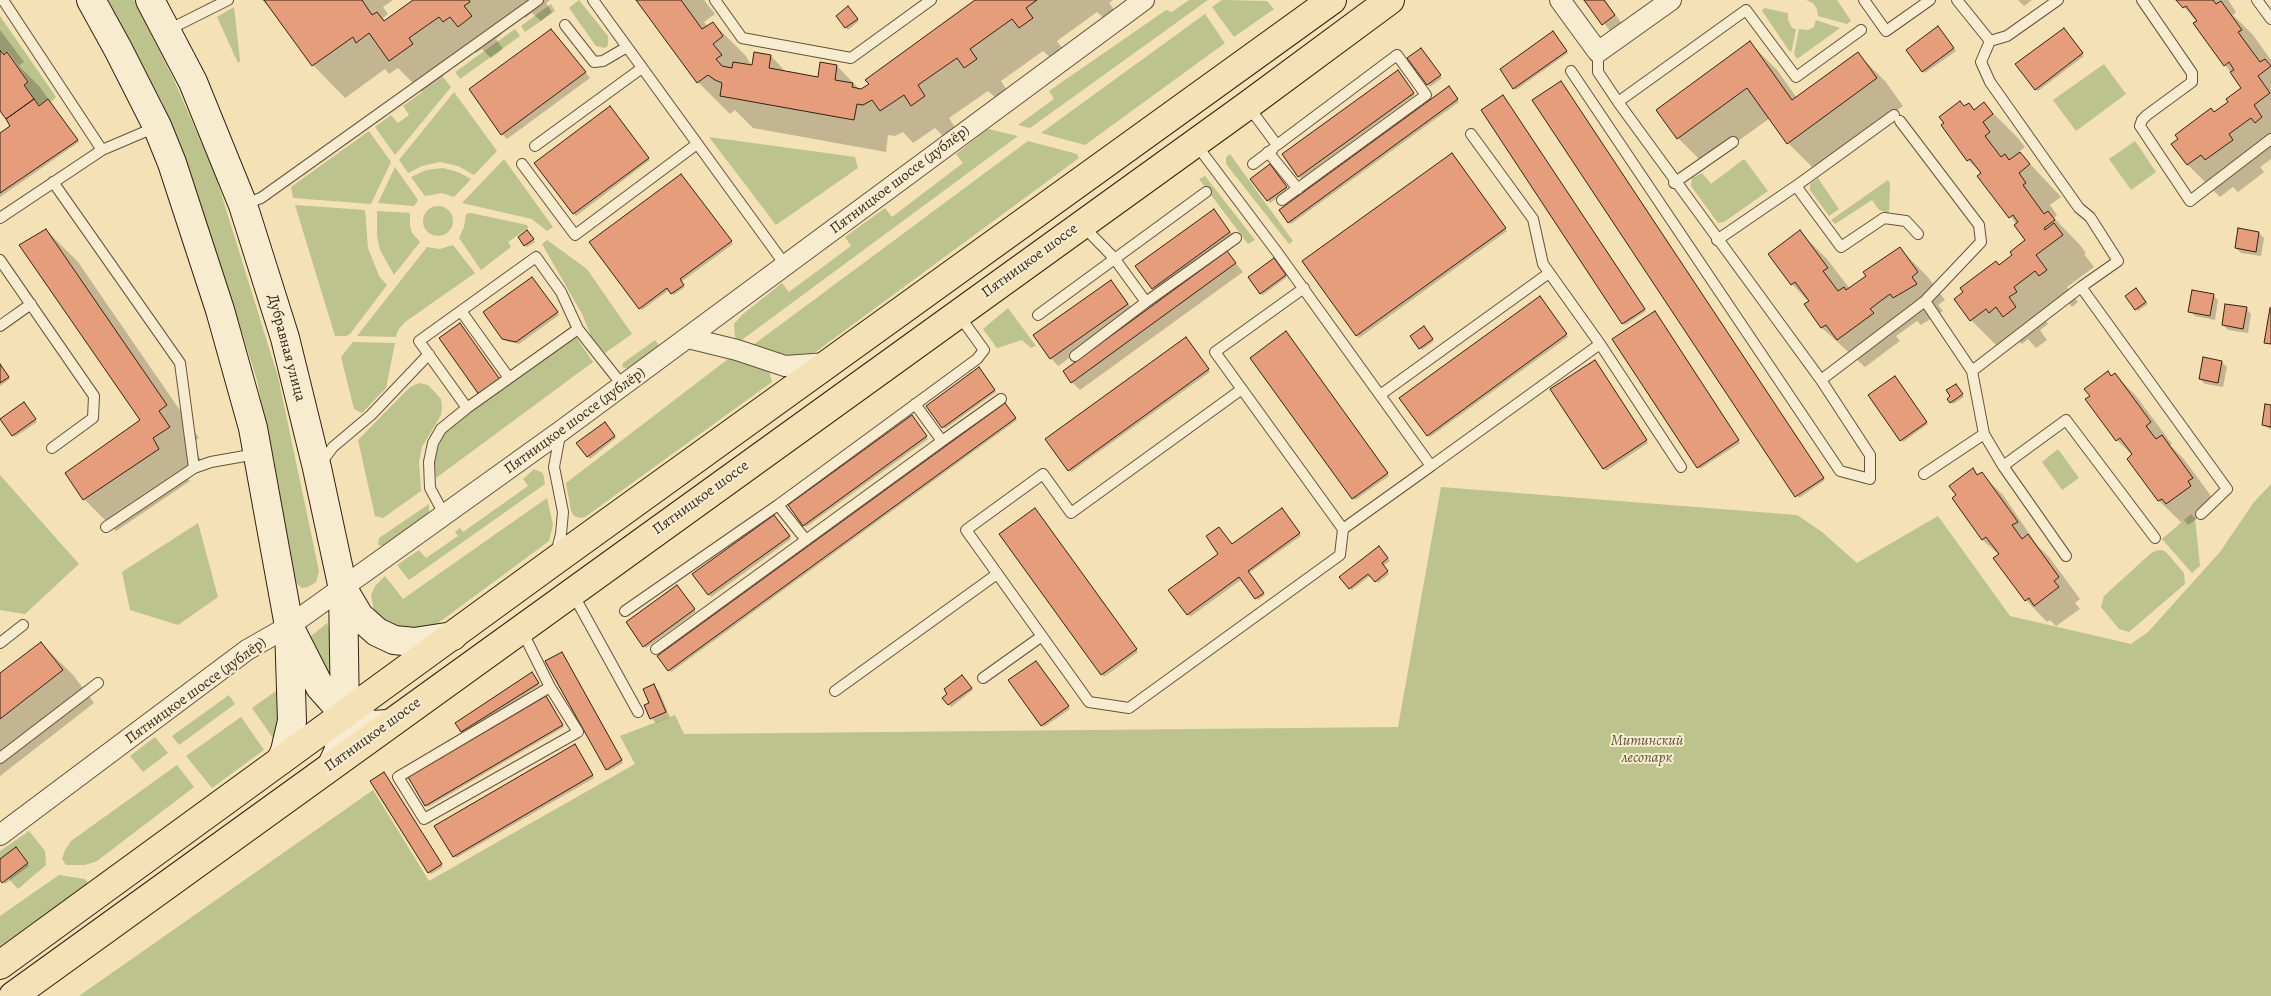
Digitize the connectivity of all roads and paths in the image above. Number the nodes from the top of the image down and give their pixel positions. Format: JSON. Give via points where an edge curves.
{"nodes":[{"id":1,"x":3,"y":0,"type":"edge"},
{"id":2,"x":91,"y":0,"type":"edge"},
{"id":3,"x":150,"y":0,"type":"edge"},
{"id":4,"x":228,"y":0,"type":"edge"},
{"id":5,"x":538,"y":0,"type":"edge"},
{"id":6,"x":593,"y":0,"type":"edge"},
{"id":7,"x":715,"y":0,"type":"edge"},
{"id":8,"x":931,"y":0,"type":"edge"},
{"id":9,"x":1144,"y":0,"type":"edge"},
{"id":10,"x":1332,"y":0,"type":"edge"},
{"id":11,"x":1390,"y":0,"type":"edge"},
{"id":12,"x":1560,"y":0,"type":"edge"},
{"id":13,"x":1671,"y":0,"type":"edge"},
{"id":14,"x":1864,"y":0,"type":"edge"},
{"id":15,"x":1930,"y":0,"type":"edge"},
{"id":16,"x":1958,"y":0,"type":"edge"},
{"id":17,"x":2058,"y":0,"type":"edge"},
{"id":18,"x":2142,"y":0,"type":"edge"},
{"id":19,"x":2257,"y":0,"type":"edge"},
{"id":20,"x":2271,"y":19,"type":"edge"},
{"id":21,"x":566,"y":25,"type":"dead end"},
{"id":22,"x":166,"y":30,"type":"junction"},
{"id":23,"x":1861,"y":30,"type":"dead end"},
{"id":24,"x":1990,"y":41,"type":"junction"},
{"id":25,"x":627,"y":47,"type":"junction"},
{"id":26,"x":1598,"y":52,"type":"junction"},
{"id":27,"x":642,"y":68,"type":"junction"},
{"id":28,"x":1571,"y":71,"type":"dead end"},
{"id":29,"x":1618,"y":102,"type":"junction"},
{"id":30,"x":1248,"y":105,"type":"junction"},
{"id":31,"x":157,"y":126,"type":"junction"},
{"id":32,"x":1471,"y":134,"type":"dead end"},
{"id":33,"x":2271,"y":139,"type":"edge"},
{"id":34,"x":1733,"y":142,"type":"dead end"},
{"id":35,"x":1194,"y":143,"type":"junction"},
{"id":36,"x":697,"y":144,"type":"junction"},
{"id":37,"x":1278,"y":145,"type":"junction"},
{"id":38,"x":535,"y":146,"type":"dead end"},
{"id":39,"x":102,"y":150,"type":"junction"},
{"id":40,"x":1268,"y":152,"type":"junction"},
{"id":41,"x":522,"y":164,"type":"dead end"},
{"id":42,"x":1253,"y":164,"type":"dead end"},
{"id":43,"x":53,"y":182,"type":"junction"},
{"id":44,"x":1674,"y":183,"type":"junction"},
{"id":45,"x":1796,"y":186,"type":"junction"},
{"id":46,"x":1298,"y":189,"type":"junction"},
{"id":47,"x":1206,"y":192,"type":"dead end"},
{"id":48,"x":1282,"y":200,"type":"dead end"},
{"id":49,"x":243,"y":204,"type":"junction"},
{"id":50,"x":0,"y":218,"type":"edge"},
{"id":51,"x":1081,"y":225,"type":"junction"},
{"id":52,"x":1918,"y":234,"type":"dead end"},
{"id":53,"x":1236,"y":238,"type":"dead end"},
{"id":54,"x":1717,"y":240,"type":"junction"},
{"id":55,"x":1114,"y":258,"type":"junction"},
{"id":56,"x":0,"y":260,"type":"edge"},
{"id":57,"x":786,"y":266,"type":"junction"},
{"id":58,"x":1549,"y":273,"type":"junction"},
{"id":59,"x":2081,"y":287,"type":"junction"},
{"id":60,"x":1304,"y":288,"type":"junction"},
{"id":61,"x":1925,"y":301,"type":"junction"},
{"id":62,"x":1146,"y":302,"type":"junction"},
{"id":63,"x":31,"y":304,"type":"junction"},
{"id":64,"x":462,"y":311,"type":"junction"},
{"id":65,"x":957,"y":314,"type":"junction"},
{"id":66,"x":1038,"y":315,"type":"dead end"},
{"id":67,"x":0,"y":326,"type":"edge"},
{"id":68,"x":578,"y":329,"type":"junction"},
{"id":69,"x":688,"y":338,"type":"junction"},
{"id":70,"x":1600,"y":344,"type":"junction"},
{"id":71,"x":429,"y":354,"type":"junction"},
{"id":72,"x":1075,"y":356,"type":"dead end"},
{"id":73,"x":832,"y":362,"type":"junction"},
{"id":74,"x":1972,"y":371,"type":"junction"},
{"id":75,"x":509,"y":378,"type":"junction"},
{"id":76,"x":1821,"y":380,"type":"junction"},
{"id":77,"x":623,"y":386,"type":"junction"},
{"id":78,"x":1242,"y":390,"type":"junction"},
{"id":79,"x":1380,"y":395,"type":"junction"},
{"id":80,"x":1001,"y":400,"type":"dead end"},
{"id":81,"x":915,"y":404,"type":"junction"},
{"id":82,"x":467,"y":408,"type":"junction"},
{"id":83,"x":561,"y":431,"type":"junction"},
{"id":84,"x":1984,"y":434,"type":"junction"},
{"id":85,"x":942,"y":442,"type":"junction"},
{"id":86,"x":52,"y":448,"type":"dead end"},
{"id":87,"x":258,"y":454,"type":"junction"},
{"id":88,"x":1431,"y":466,"type":"junction"},
{"id":89,"x":2003,"y":466,"type":"junction"},
{"id":90,"x":1681,"y":467,"type":"dead end"},
{"id":91,"x":194,"y":468,"type":"junction"},
{"id":92,"x":317,"y":468,"type":"junction"},
{"id":93,"x":1924,"y":474,"type":"dead end"},
{"id":94,"x":778,"y":505,"type":"junction"},
{"id":95,"x":2201,"y":514,"type":"dead end"},
{"id":96,"x":445,"y":516,"type":"junction"},
{"id":97,"x":106,"y":527,"type":"dead end"},
{"id":98,"x":1343,"y":530,"type":"junction"},
{"id":99,"x":2155,"y":538,"type":"dead end"},
{"id":100,"x":806,"y":540,"type":"junction"},
{"id":101,"x":2066,"y":556,"type":"dead end"},
{"id":102,"x":553,"y":562,"type":"junction"},
{"id":103,"x":997,"y":574,"type":"junction"},
{"id":104,"x":343,"y":589,"type":"junction"},
{"id":105,"x":572,"y":591,"type":"junction"},
{"id":106,"x":625,"y":611,"type":"dead end"},
{"id":107,"x":23,"y":626,"type":"dead end"},
{"id":108,"x":289,"y":626,"type":"junction"},
{"id":109,"x":521,"y":628,"type":"junction"},
{"id":110,"x":453,"y":636,"type":"junction"},
{"id":111,"x":1042,"y":636,"type":"junction"},
{"id":112,"x":0,"y":643,"type":"edge"},
{"id":113,"x":656,"y":649,"type":"dead end"},
{"id":114,"x":983,"y":678,"type":"dead end"},
{"id":115,"x":98,"y":684,"type":"dead end"},
{"id":116,"x":550,"y":686,"type":"junction"},
{"id":117,"x":835,"y":691,"type":"dead end"},
{"id":118,"x":638,"y":712,"type":"dead end"},
{"id":119,"x":345,"y":715,"type":"junction"},
{"id":120,"x":388,"y":724,"type":"junction"},
{"id":121,"x":0,"y":758,"type":"edge"},
{"id":122,"x":281,"y":760,"type":"junction"},
{"id":123,"x":332,"y":765,"type":"junction"},
{"id":124,"x":0,"y":835,"type":"edge"},
{"id":125,"x":0,"y":965,"type":"edge"},
{"id":126,"x":13,"y":996,"type":"edge"}],
"edges":[{"from":1,"to":39,"type":"lane"},
{"from":2,"to":31,"type":"main road"},
{"from":3,"to":22,"type":"main road","name":"Дубравная улица"},
{"from":4,"to":22,"type":"lane"},
{"from":5,"to":49,"type":"lane","via":[[261,198]]},
{"from":6,"to":25,"type":"lane"},
{"from":7,"to":8,"type":"lane","via":[[742,38],[851,58]]},
{"from":9,"to":57,"type":"street","name":"Пятницкое шоссе (дублёр)"},
{"from":10,"to":73,"type":"main road"},
{"from":11,"to":30,"type":"main road","name":"Пятницкое шоссе"},
{"from":12,"to":26,"type":"street"},
{"from":13,"to":26,"type":"street"},
{"from":14,"to":15,"type":"lane","via":[[1886,31]]},
{"from":16,"to":24,"type":"lane"},
{"from":17,"to":24,"type":"lane","via":[[2008,36]]},
{"from":18,"to":33,"type":"lane","via":[[2192,74],[2192,82],[2147,115],[2140,126],[2190,201]]},
{"from":19,"to":20,"type":"lane"},
{"from":21,"to":25,"type":"lane","via":[[594,62],[603,61]]},
{"from":22,"to":49,"type":"main road","name":"Дубравная улица","via":[[193,82]]},
{"from":23,"to":29,"type":"lane","via":[[1796,77],[1746,10]]},
{"from":24,"to":59,"type":"lane","via":[[1981,62],[1990,82],[2079,208],[2090,217],[2118,261]]},
{"from":25,"to":27,"type":"lane"},
{"from":26,"to":29,"type":"lane","via":[[1598,72]]},
{"from":27,"to":36,"type":"lane"},
{"from":27,"to":38,"type":"lane"},
{"from":28,"to":76,"type":"lane","via":[[1840,471],[1870,479],[1870,455]]},
{"from":29,"to":44,"type":"lane"},
{"from":30,"to":35,"type":"main road","name":"Пятницкое шоссе"},
{"from":30,"to":37,"type":"lane"},
{"from":31,"to":39,"type":"lane"},
{"from":31,"to":87,"type":"main road","via":[[220,310]]},
{"from":32,"to":58,"type":"lane","via":[[1533,220],[1543,264]]},
{"from":34,"to":44,"type":"lane"},
{"from":35,"to":51,"type":"main road","name":"Пятницкое шоссе"},
{"from":35,"to":60,"type":"lane"},
{"from":36,"to":41,"type":"lane","via":[[575,235]]},
{"from":36,"to":57,"type":"lane"},
{"from":37,"to":40,"type":"lane"},
{"from":37,"to":46,"type":"lane","via":[[1397,55],[1426,95]]},
{"from":39,"to":43,"type":"lane"},
{"from":40,"to":42,"type":"lane"},
{"from":40,"to":46,"type":"lane"},
{"from":43,"to":50,"type":"lane"},
{"from":43,"to":91,"type":"lane","via":[[180,363]]},
{"from":44,"to":54,"type":"lane"},
{"from":45,"to":52,"type":"lane","via":[[1841,248],[1884,218],[1906,221]]},
{"from":45,"to":54,"type":"lane"},
{"from":45,"to":61,"type":"lane","via":[[1897,118],[1979,225],[1982,242]]},
{"from":46,"to":48,"type":"lane"},
{"from":47,"to":55,"type":"lane"},
{"from":49,"to":92,"type":"main road","name":"Дубравная улица","via":[[285,338]]},
{"from":51,"to":55,"type":"lane"},
{"from":51,"to":65,"type":"main road","name":"Пятницкое шоссе"},
{"from":53,"to":62,"type":"lane"},
{"from":54,"to":76,"type":"lane"},
{"from":55,"to":62,"type":"lane"},
{"from":55,"to":66,"type":"lane"},
{"from":56,"to":63,"type":"lane"},
{"from":57,"to":69,"type":"street","name":"Пятницкое шоссе (дублёр)"},
{"from":58,"to":70,"type":"lane"},
{"from":58,"to":79,"type":"lane"},
{"from":59,"to":74,"type":"lane"},
{"from":59,"to":95,"type":"lane","via":[[2227,489]]},
{"from":60,"to":78,"type":"lane","via":[[1215,352]]},
{"from":60,"to":79,"type":"lane"},
{"from":61,"to":74,"type":"lane"},
{"from":61,"to":76,"type":"lane"},
{"from":62,"to":72,"type":"lane"},
{"from":63,"to":67,"type":"lane"},
{"from":63,"to":86,"type":"lane","via":[[94,396],[93,418]]},
{"from":64,"to":68,"type":"lane","via":[[536,257],[561,292]]},
{"from":64,"to":71,"type":"lane","via":[[419,341]]},
{"from":64,"to":75,"type":"lane"},
{"from":65,"to":81,"type":"lane","via":[[984,350],[977,359]]},
{"from":65,"to":105,"type":"main road","name":"Пятницкое шоссе"},
{"from":68,"to":75,"type":"lane"},
{"from":68,"to":77,"type":"lane"},
{"from":69,"to":73,"type":"street","via":[[785,366]]},
{"from":69,"to":77,"type":"street","name":"Пятницкое шоссе (дублёр)"},
{"from":70,"to":88,"type":"lane"},
{"from":70,"to":90,"type":"lane"},
{"from":71,"to":82,"type":"lane"},
{"from":71,"to":92,"type":"lane","via":[[371,415],[333,447]]},
{"from":73,"to":102,"type":"main road"},
{"from":74,"to":84,"type":"lane"},
{"from":75,"to":82,"type":"lane"},
{"from":77,"to":83,"type":"street","name":"Пятницкое шоссе (дублёр)"},
{"from":78,"to":98,"type":"lane"},
{"from":78,"to":103,"type":"lane","via":[[1071,513],[1043,474],[966,530]]},
{"from":79,"to":88,"type":"lane"},
{"from":80,"to":85,"type":"lane"},
{"from":81,"to":85,"type":"lane"},
{"from":81,"to":94,"type":"lane"},
{"from":82,"to":96,"type":"lane","via":[[442,429],[431,452],[430,488]]},
{"from":83,"to":96,"type":"street","name":"Пятницкое шоссе (дублёр)"},
{"from":83,"to":102,"type":"lane","via":[[554,467],[563,512]]},
{"from":84,"to":89,"type":"lane"},
{"from":84,"to":93,"type":"lane"},
{"from":85,"to":100,"type":"lane"},
{"from":87,"to":91,"type":"lane"},
{"from":87,"to":108,"type":"main road"},
{"from":88,"to":98,"type":"lane"},
{"from":89,"to":99,"type":"lane","via":[[2066,420]]},
{"from":89,"to":101,"type":"lane"},
{"from":91,"to":97,"type":"lane"},
{"from":92,"to":104,"type":"main road","name":"Дубравная улица"},
{"from":94,"to":100,"type":"lane"},
{"from":94,"to":106,"type":"lane"},
{"from":96,"to":104,"type":"street","name":"Пятницкое шоссе (дублёр)"},
{"from":98,"to":111,"type":"lane","via":[[1340,555],[1129,708],[1089,702]]},
{"from":100,"to":113,"type":"lane"},
{"from":102,"to":110,"type":"main road"},
{"from":103,"to":111,"type":"lane"},
{"from":103,"to":117,"type":"lane"},
{"from":104,"to":108,"type":"street","name":"Пятницкое шоссе (дублёр)"},
{"from":104,"to":110,"type":"main road","via":[[359,616],[377,632],[394,640],[414,642]]},
{"from":104,"to":119,"type":"main road","name":"Дубравная улица"},
{"from":105,"to":109,"type":"main road","name":"Пятницкое шоссе"},
{"from":105,"to":118,"type":"lane"},
{"from":107,"to":112,"type":"lane"},
{"from":108,"to":119,"type":"main road","via":[[320,687]]},
{"from":108,"to":122,"type":"main road","via":[[292,721]]},
{"from":108,"to":124,"type":"street","name":"Пятницкое шоссе (дублёр)","via":[[247,650]]},
{"from":109,"to":116,"type":"lane"},
{"from":109,"to":120,"type":"main road","name":"Пятницкое шоссе"},
{"from":110,"to":119,"type":"main road"},
{"from":111,"to":114,"type":"lane"},
{"from":115,"to":121,"type":"lane"},
{"from":116,"to":116,"type":"lane","via":[[578,732],[424,819],[398,777]]},
{"from":119,"to":120,"type":"main road","via":[[372,725]]},
{"from":119,"to":122,"type":"main road"},
{"from":119,"to":123,"type":"main road","name":"Дубравная улица","via":[[338,752]]},
{"from":120,"to":123,"type":"main road","name":"Пятницкое шоссе"},
{"from":122,"to":125,"type":"main road"},
{"from":123,"to":126,"type":"main road","name":"Пятницкое шоссе"}]}
